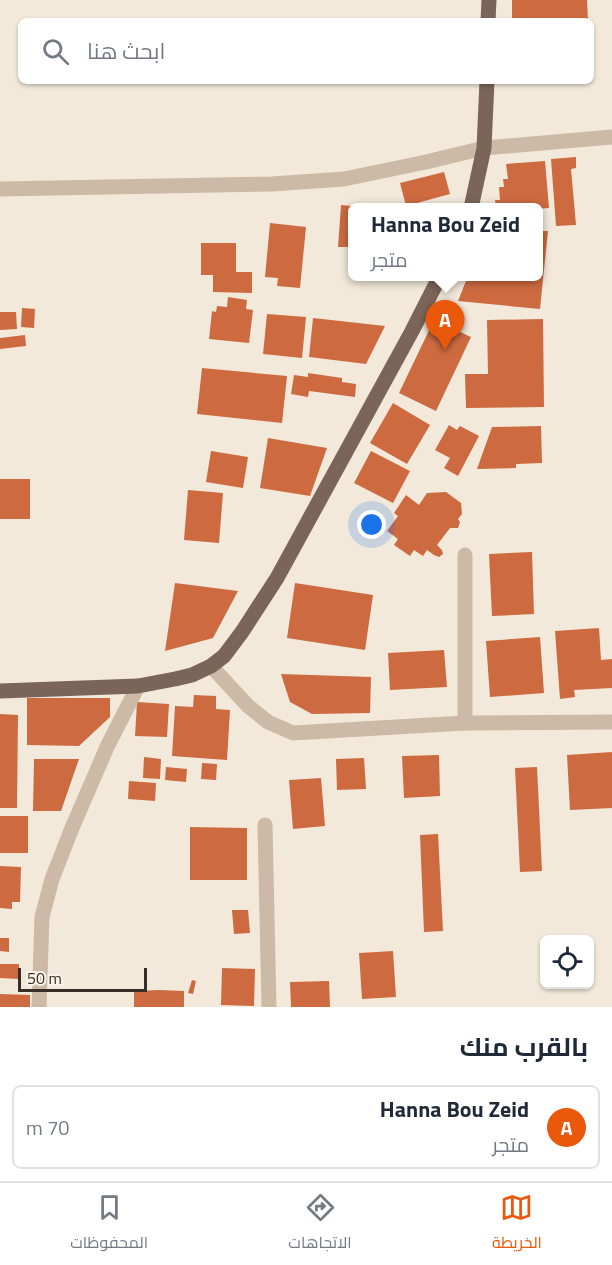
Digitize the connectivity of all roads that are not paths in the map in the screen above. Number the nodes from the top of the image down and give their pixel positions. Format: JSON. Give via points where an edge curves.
{"nodes":[{"id":1,"x":489,"y":0,"type":"edge"},
{"id":2,"x":489,"y":18,"type":"edge"},
{"id":3,"x":487,"y":84,"type":"edge"},
{"id":4,"x":612,"y":137,"type":"edge"},
{"id":5,"x":484,"y":148,"type":"junction"},
{"id":6,"x":0,"y":189,"type":"edge"},
{"id":7,"x":472,"y":203,"type":"edge"},
{"id":8,"x":437,"y":281,"type":"edge"},
{"id":9,"x":465,"y":555,"type":"dead end"},
{"id":10,"x":211,"y":666,"type":"junction"},
{"id":11,"x":138,"y":686,"type":"junction"},
{"id":12,"x":0,"y":691,"type":"edge"},
{"id":13,"x":612,"y":722,"type":"edge"},
{"id":14,"x":465,"y":723,"type":"junction"},
{"id":15,"x":265,"y":825,"type":"dead end"},
{"id":16,"x":39,"y":1007,"type":"edge"},
{"id":17,"x":269,"y":1007,"type":"edge"}],
"edges":[{"from":1,"to":2,"type":"main road"},
{"from":3,"to":5,"type":"main road"},
{"from":4,"to":5,"type":"street"},
{"from":5,"to":6,"type":"street","via":[[334,179],[272,184]]},
{"from":5,"to":7,"type":"main road"},
{"from":8,"to":10,"type":"main road","via":[[277,578],[224,656]]},
{"from":9,"to":14,"type":"street"},
{"from":10,"to":11,"type":"main road","via":[[192,675]]},
{"from":10,"to":14,"type":"street","via":[[248,706],[268,722],[293,733]]},
{"from":11,"to":12,"type":"main road"},
{"from":11,"to":16,"type":"street","via":[[107,747],[52,879],[42,918]]},
{"from":13,"to":14,"type":"street"},
{"from":15,"to":17,"type":"street"}]}
